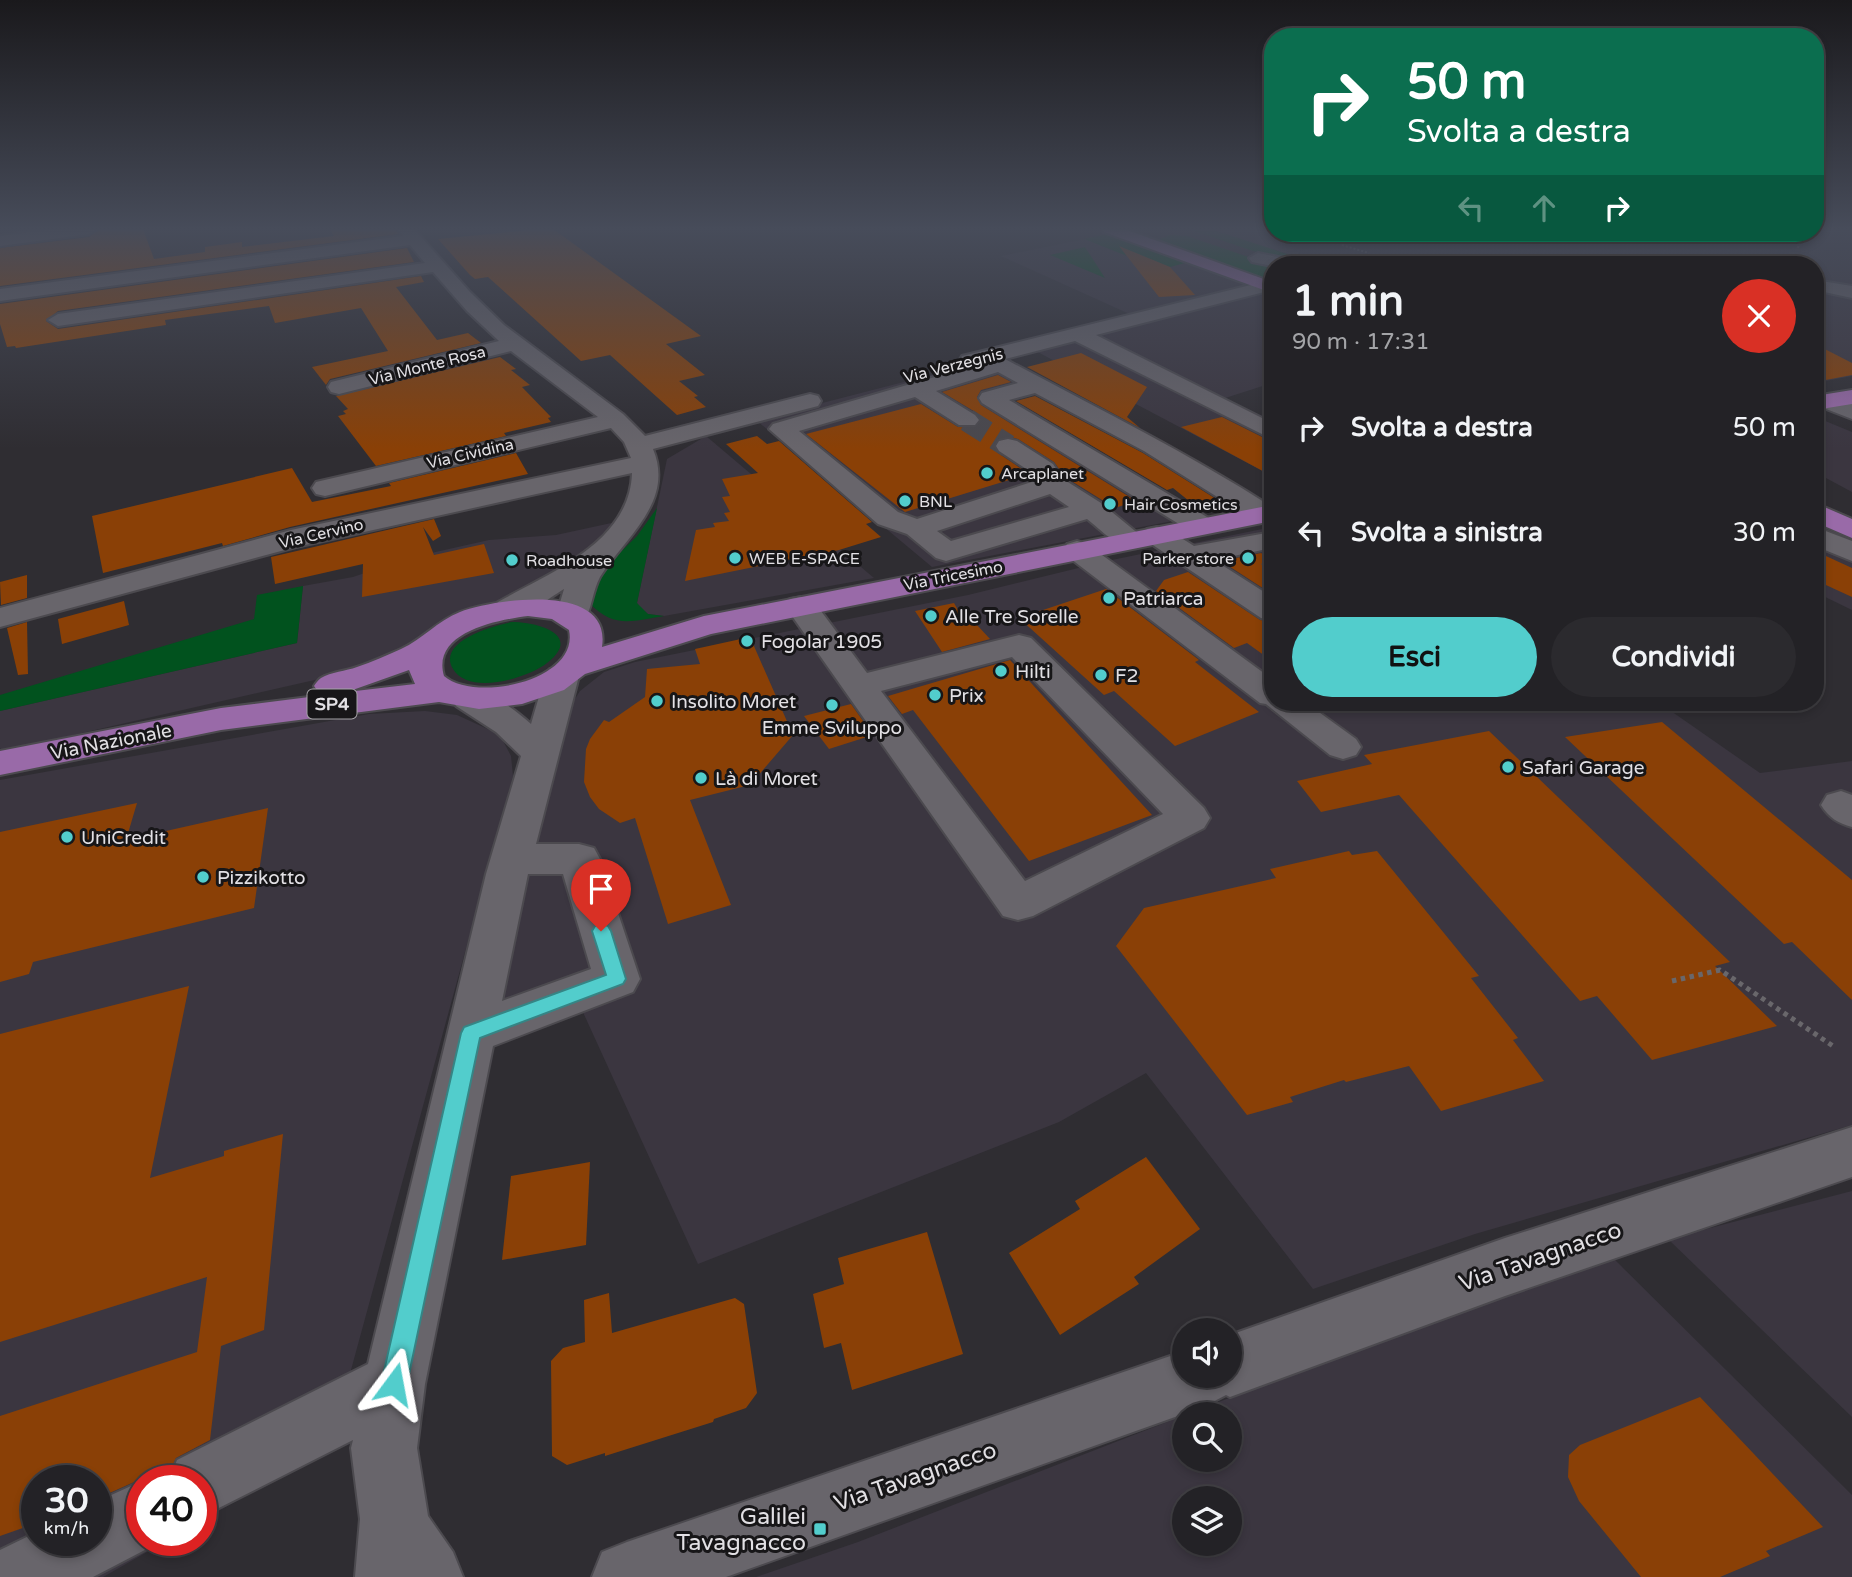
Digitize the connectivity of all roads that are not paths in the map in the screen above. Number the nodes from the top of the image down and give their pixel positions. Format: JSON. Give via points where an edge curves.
{"nodes":[{"id":1,"x":180,"y":303,"type":"edge"},
{"id":2,"x":471,"y":303,"type":"edge"},
{"id":3,"x":1204,"y":303,"type":"edge"},
{"id":4,"x":1128,"y":305,"type":"dead end"},
{"id":5,"x":1152,"y":315,"type":"junction"},
{"id":6,"x":58,"y":320,"type":"dead end"},
{"id":7,"x":1078,"y":334,"type":"junction"},
{"id":8,"x":516,"y":343,"type":"junction"},
{"id":9,"x":993,"y":361,"type":"junction"},
{"id":10,"x":1037,"y":385,"type":"junction"},
{"id":11,"x":339,"y":387,"type":"dead end"},
{"id":12,"x":916,"y":388,"type":"junction"},
{"id":13,"x":1852,"y":397,"type":"edge"},
{"id":14,"x":1824,"y":403,"type":"edge"},
{"id":15,"x":1824,"y":405,"type":"edge"},
{"id":16,"x":1852,"y":412,"type":"edge"},
{"id":17,"x":616,"y":420,"type":"junction"},
{"id":18,"x":967,"y":420,"type":"tunnel mouth"},
{"id":19,"x":1264,"y":428,"type":"edge"},
{"id":20,"x":1008,"y":446,"type":"tunnel mouth"},
{"id":21,"x":642,"y":454,"type":"junction"},
{"id":22,"x":1053,"y":484,"type":"junction"},
{"id":23,"x":325,"y":488,"type":"dead end"},
{"id":24,"x":1826,"y":498,"type":"edge"},
{"id":25,"x":1091,"y":509,"type":"junction"},
{"id":26,"x":1202,"y":526,"type":"junction"},
{"id":27,"x":917,"y":528,"type":"junction"},
{"id":28,"x":1264,"y":529,"type":"edge"},
{"id":29,"x":1852,"y":530,"type":"edge"},
{"id":30,"x":1264,"y":532,"type":"edge"},
{"id":31,"x":1264,"y":533,"type":"edge"},
{"id":32,"x":1145,"y":537,"type":"junction"},
{"id":33,"x":1824,"y":539,"type":"edge"},
{"id":34,"x":1077,"y":550,"type":"junction"},
{"id":35,"x":1824,"y":550,"type":"edge"},
{"id":36,"x":1852,"y":552,"type":"edge"},
{"id":37,"x":600,"y":555,"type":"junction"},
{"id":38,"x":1189,"y":556,"type":"junction"},
{"id":39,"x":1852,"y":563,"type":"edge"},
{"id":40,"x":801,"y":606,"type":"junction"},
{"id":41,"x":1264,"y":606,"type":"edge"},
{"id":42,"x":509,"y":609,"type":"junction"},
{"id":43,"x":0,"y":618,"type":"edge"},
{"id":44,"x":579,"y":624,"type":"junction"},
{"id":45,"x":704,"y":626,"type":"junction"},
{"id":46,"x":431,"y":648,"type":"junction"},
{"id":47,"x":568,"y":671,"type":"junction"},
{"id":48,"x":859,"y":686,"type":"junction"},
{"id":49,"x":1264,"y":689,"type":"edge"},
{"id":50,"x":455,"y":694,"type":"junction"},
{"id":51,"x":1294,"y":711,"type":"edge"},
{"id":52,"x":221,"y":719,"type":"junction"},
{"id":53,"x":1343,"y":747,"type":"dead end"},
{"id":54,"x":539,"y":752,"type":"junction"},
{"id":55,"x":0,"y":763,"type":"edge"},
{"id":56,"x":511,"y":859,"type":"junction"},
{"id":57,"x":471,"y":1033,"type":"junction"},
{"id":58,"x":1852,"y":1152,"type":"edge"},
{"id":59,"x":1242,"y":1362,"type":"edge"},
{"id":60,"x":394,"y":1384,"type":"junction"},
{"id":61,"x":1172,"y":1387,"type":"edge"},
{"id":62,"x":217,"y":1476,"type":"edge"},
{"id":63,"x":62,"y":1556,"type":"edge"},
{"id":64,"x":384,"y":1558,"type":"edge"},
{"id":65,"x":22,"y":1577,"type":"edge"},
{"id":66,"x":428,"y":1577,"type":"edge"},
{"id":67,"x":627,"y":1577,"type":"edge"}],
"edges":[{"from":1,"to":6,"type":"street"},
{"from":2,"to":8,"type":"street"},
{"from":3,"to":5,"type":"street","name":"Via Verzegnis"},
{"from":4,"to":5,"type":"street"},
{"from":5,"to":7,"type":"street","name":"Via Verzegnis"},
{"from":7,"to":9,"type":"street","name":"Via Verzegnis"},
{"from":7,"to":19,"type":"street"},
{"from":8,"to":11,"type":"street","name":"Via Monte Rosa"},
{"from":8,"to":17,"type":"street"},
{"from":9,"to":10,"type":"street"},
{"from":9,"to":12,"type":"street"},
{"from":9,"to":21,"type":"street","name":"Via Verzegnis"},
{"from":10,"to":26,"type":"street","via":[[990,398]]},
{"from":10,"to":28,"type":"street","via":[[1211,479]]},
{"from":12,"to":18,"type":"street"},
{"from":12,"to":27,"type":"street","via":[[781,429],[888,518]]},
{"from":13,"to":14,"type":"main road"},
{"from":15,"to":16,"type":"street"},
{"from":17,"to":21,"type":"street"},
{"from":17,"to":23,"type":"street","name":"Via Cividina"},
{"from":20,"to":22,"type":"street","via":[[1044,469]]},
{"from":21,"to":37,"type":"street","via":[[645,484],[636,508]]},
{"from":21,"to":43,"type":"street","name":"Via Cervino","via":[[291,539]]},
{"from":22,"to":25,"type":"street"},
{"from":22,"to":27,"type":"street"},
{"from":24,"to":29,"type":"main road"},
{"from":25,"to":27,"type":"street","via":[[946,552]]},
{"from":25,"to":32,"type":"street"},
{"from":26,"to":30,"type":"main road","name":"Via Tricesimo"},
{"from":26,"to":32,"type":"main road","name":"Via Tricesimo"},
{"from":31,"to":38,"type":"street"},
{"from":32,"to":34,"type":"main road","name":"Via Tricesimo"},
{"from":32,"to":38,"type":"street"},
{"from":33,"to":36,"type":"street"},
{"from":34,"to":40,"type":"main road","name":"Via Tricesimo"},
{"from":34,"to":49,"type":"street"},
{"from":35,"to":39,"type":"street"},
{"from":37,"to":42,"type":"street"},
{"from":37,"to":44,"type":"street","via":[[581,583]]},
{"from":38,"to":41,"type":"street"},
{"from":40,"to":45,"type":"main road","name":"Via Tricesimo"},
{"from":40,"to":48,"type":"street"},
{"from":42,"to":44,"type":"main road","name":"Via Tricesimo","via":[[545,608]]},
{"from":42,"to":46,"type":"main road","name":"Via Nazionale","via":[[460,624]]},
{"from":44,"to":45,"type":"main road","name":"Via Tricesimo"},
{"from":44,"to":47,"type":"main road","via":[[587,647]]},
{"from":45,"to":47,"type":"main road","name":"Via Tricesimo"},
{"from":46,"to":50,"type":"main road","via":[[425,669],[429,681]]},
{"from":46,"to":52,"type":"main road","name":"Via Nazionale","number":"SP4","via":[[371,674]]},
{"from":47,"to":50,"type":"main road","name":"Via Tricesimo","via":[[545,685],[510,696]]},
{"from":47,"to":54,"type":"street"},
{"from":48,"to":48,"type":"street","via":[[1018,904],[1190,818],[1019,645]]},
{"from":50,"to":52,"type":"main road","name":"Via Nazionale","number":"SP4"},
{"from":50,"to":54,"type":"street","via":[[509,724]]},
{"from":51,"to":53,"type":"street"},
{"from":52,"to":55,"type":"main road","name":"Via Nazionale","number":"SP4"},
{"from":54,"to":56,"type":"street"},
{"from":56,"to":57,"type":"street"},
{"from":56,"to":57,"type":"street","via":[[579,859],[617,979]]},
{"from":57,"to":60,"type":"street"},
{"from":58,"to":59,"type":"street","name":"Via Tavagnacco","via":[[1505,1267]]},
{"from":60,"to":62,"type":"street"},
{"from":60,"to":64,"type":"street","via":[[384,1448]]},
{"from":61,"to":67,"type":"street","name":"Via Tavagnacco"},
{"from":63,"to":65,"type":"street"},
{"from":64,"to":66,"type":"street","via":[[407,1549]]}]}
